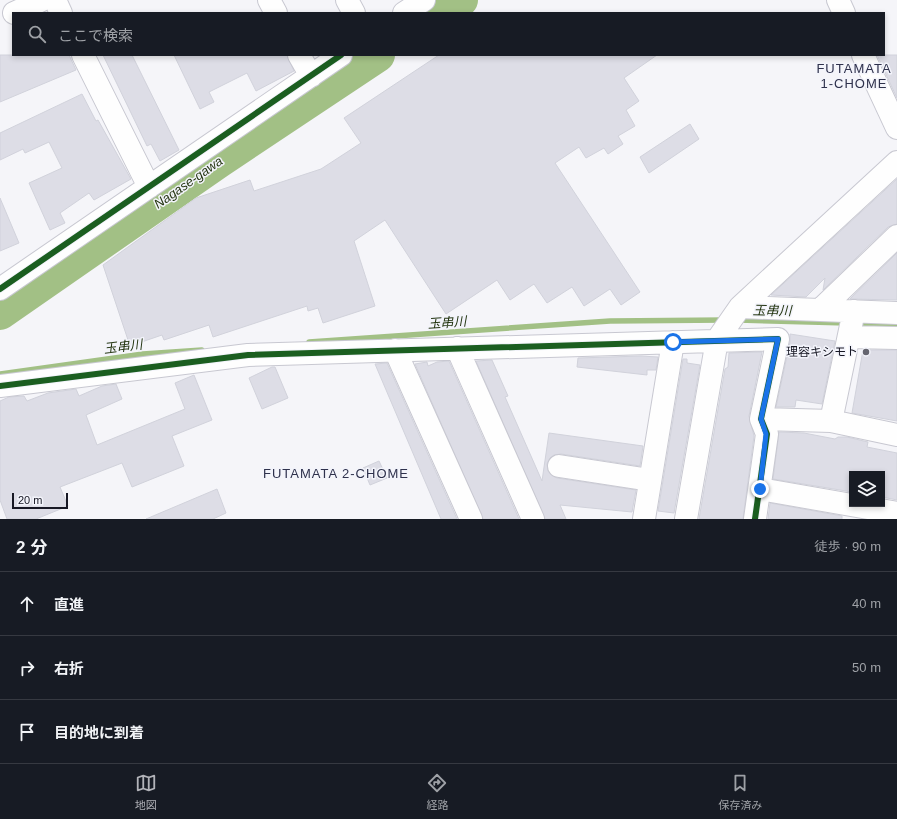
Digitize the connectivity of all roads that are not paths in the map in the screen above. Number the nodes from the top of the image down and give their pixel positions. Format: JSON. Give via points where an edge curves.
{"nodes":[{"id":1,"x":42,"y":0,"type":"edge"},
{"id":2,"x":55,"y":0,"type":"edge"},
{"id":3,"x":269,"y":0,"type":"edge"},
{"id":4,"x":347,"y":0,"type":"edge"},
{"id":5,"x":838,"y":0,"type":"edge"},
{"id":6,"x":15,"y":12,"type":"edge"},
{"id":7,"x":61,"y":12,"type":"edge"},
{"id":8,"x":275,"y":12,"type":"edge"},
{"id":9,"x":353,"y":12,"type":"edge"},
{"id":10,"x":844,"y":12,"type":"edge"},
{"id":11,"x":12,"y":13,"type":"edge"},
{"id":12,"x":0,"y":19,"type":"edge"},
{"id":13,"x":83,"y":56,"type":"edge"},
{"id":14,"x":300,"y":56,"type":"edge"},
{"id":15,"x":340,"y":56,"type":"edge"},
{"id":16,"x":864,"y":56,"type":"edge"},
{"id":17,"x":311,"y":76,"type":"junction"},
{"id":18,"x":895,"y":117,"type":"edge"},
{"id":19,"x":897,"y":162,"type":"edge"},
{"id":20,"x":149,"y":187,"type":"junction"},
{"id":21,"x":897,"y":236,"type":"edge"},
{"id":22,"x":0,"y":289,"type":"edge"},
{"id":23,"x":740,"y":307,"type":"junction"},
{"id":24,"x":820,"y":310,"type":"junction"},
{"id":25,"x":854,"y":311,"type":"junction"},
{"id":26,"x":897,"y":313,"type":"edge"},
{"id":27,"x":850,"y":337,"type":"junction"},
{"id":28,"x":897,"y":338,"type":"edge"},
{"id":29,"x":717,"y":340,"type":"junction"},
{"id":30,"x":673,"y":342,"type":"junction"},
{"id":31,"x":457,"y":348,"type":"junction"},
{"id":32,"x":395,"y":350,"type":"junction"},
{"id":33,"x":0,"y":386,"type":"edge"},
{"id":34,"x":761,"y":419,"type":"junction"},
{"id":35,"x":831,"y":421,"type":"junction"},
{"id":36,"x":897,"y":435,"type":"edge"},
{"id":37,"x":559,"y":466,"type":"dead end"},
{"id":38,"x":650,"y":480,"type":"junction"},
{"id":39,"x":760,"y":489,"type":"junction"},
{"id":40,"x":897,"y":513,"type":"edge"},
{"id":41,"x":471,"y":519,"type":"edge"},
{"id":42,"x":533,"y":519,"type":"edge"},
{"id":43,"x":628,"y":519,"type":"edge"},
{"id":44,"x":632,"y":519,"type":"edge"},
{"id":45,"x":635,"y":519,"type":"edge"},
{"id":46,"x":644,"y":519,"type":"edge"},
{"id":47,"x":686,"y":519,"type":"edge"},
{"id":48,"x":755,"y":519,"type":"edge"}],
"edges":[{"from":1,"to":6,"type":"street"},
{"from":2,"to":7,"type":"street"},
{"from":3,"to":8,"type":"street"},
{"from":4,"to":9,"type":"street"},
{"from":5,"to":10,"type":"street"},
{"from":11,"to":12,"type":"street"},
{"from":13,"to":20,"type":"street"},
{"from":14,"to":17,"type":"street"},
{"from":15,"to":17,"type":"street"},
{"from":16,"to":18,"type":"street"},
{"from":17,"to":20,"type":"street"},
{"from":19,"to":23,"type":"street"},
{"from":20,"to":22,"type":"street"},
{"from":21,"to":24,"type":"street"},
{"from":23,"to":24,"type":"street"},
{"from":23,"to":29,"type":"street"},
{"from":24,"to":25,"type":"street"},
{"from":25,"to":26,"type":"street"},
{"from":25,"to":27,"type":"street"},
{"from":27,"to":28,"type":"street"},
{"from":27,"to":35,"type":"street"},
{"from":29,"to":30,"type":"street"},
{"from":29,"to":34,"type":"street","via":[[778,339]]},
{"from":29,"to":47,"type":"street"},
{"from":30,"to":31,"type":"street"},
{"from":30,"to":38,"type":"street"},
{"from":31,"to":32,"type":"street"},
{"from":31,"to":42,"type":"street"},
{"from":32,"to":33,"type":"street","via":[[248,355]]},
{"from":32,"to":41,"type":"street"},
{"from":34,"to":35,"type":"street"},
{"from":34,"to":39,"type":"street","via":[[766,434]]},
{"from":35,"to":36,"type":"street"},
{"from":37,"to":38,"type":"street"},
{"from":38,"to":46,"type":"street"},
{"from":39,"to":40,"type":"street"},
{"from":39,"to":48,"type":"street"},
{"from":43,"to":44,"type":"street"},
{"from":44,"to":45,"type":"street"}]}
